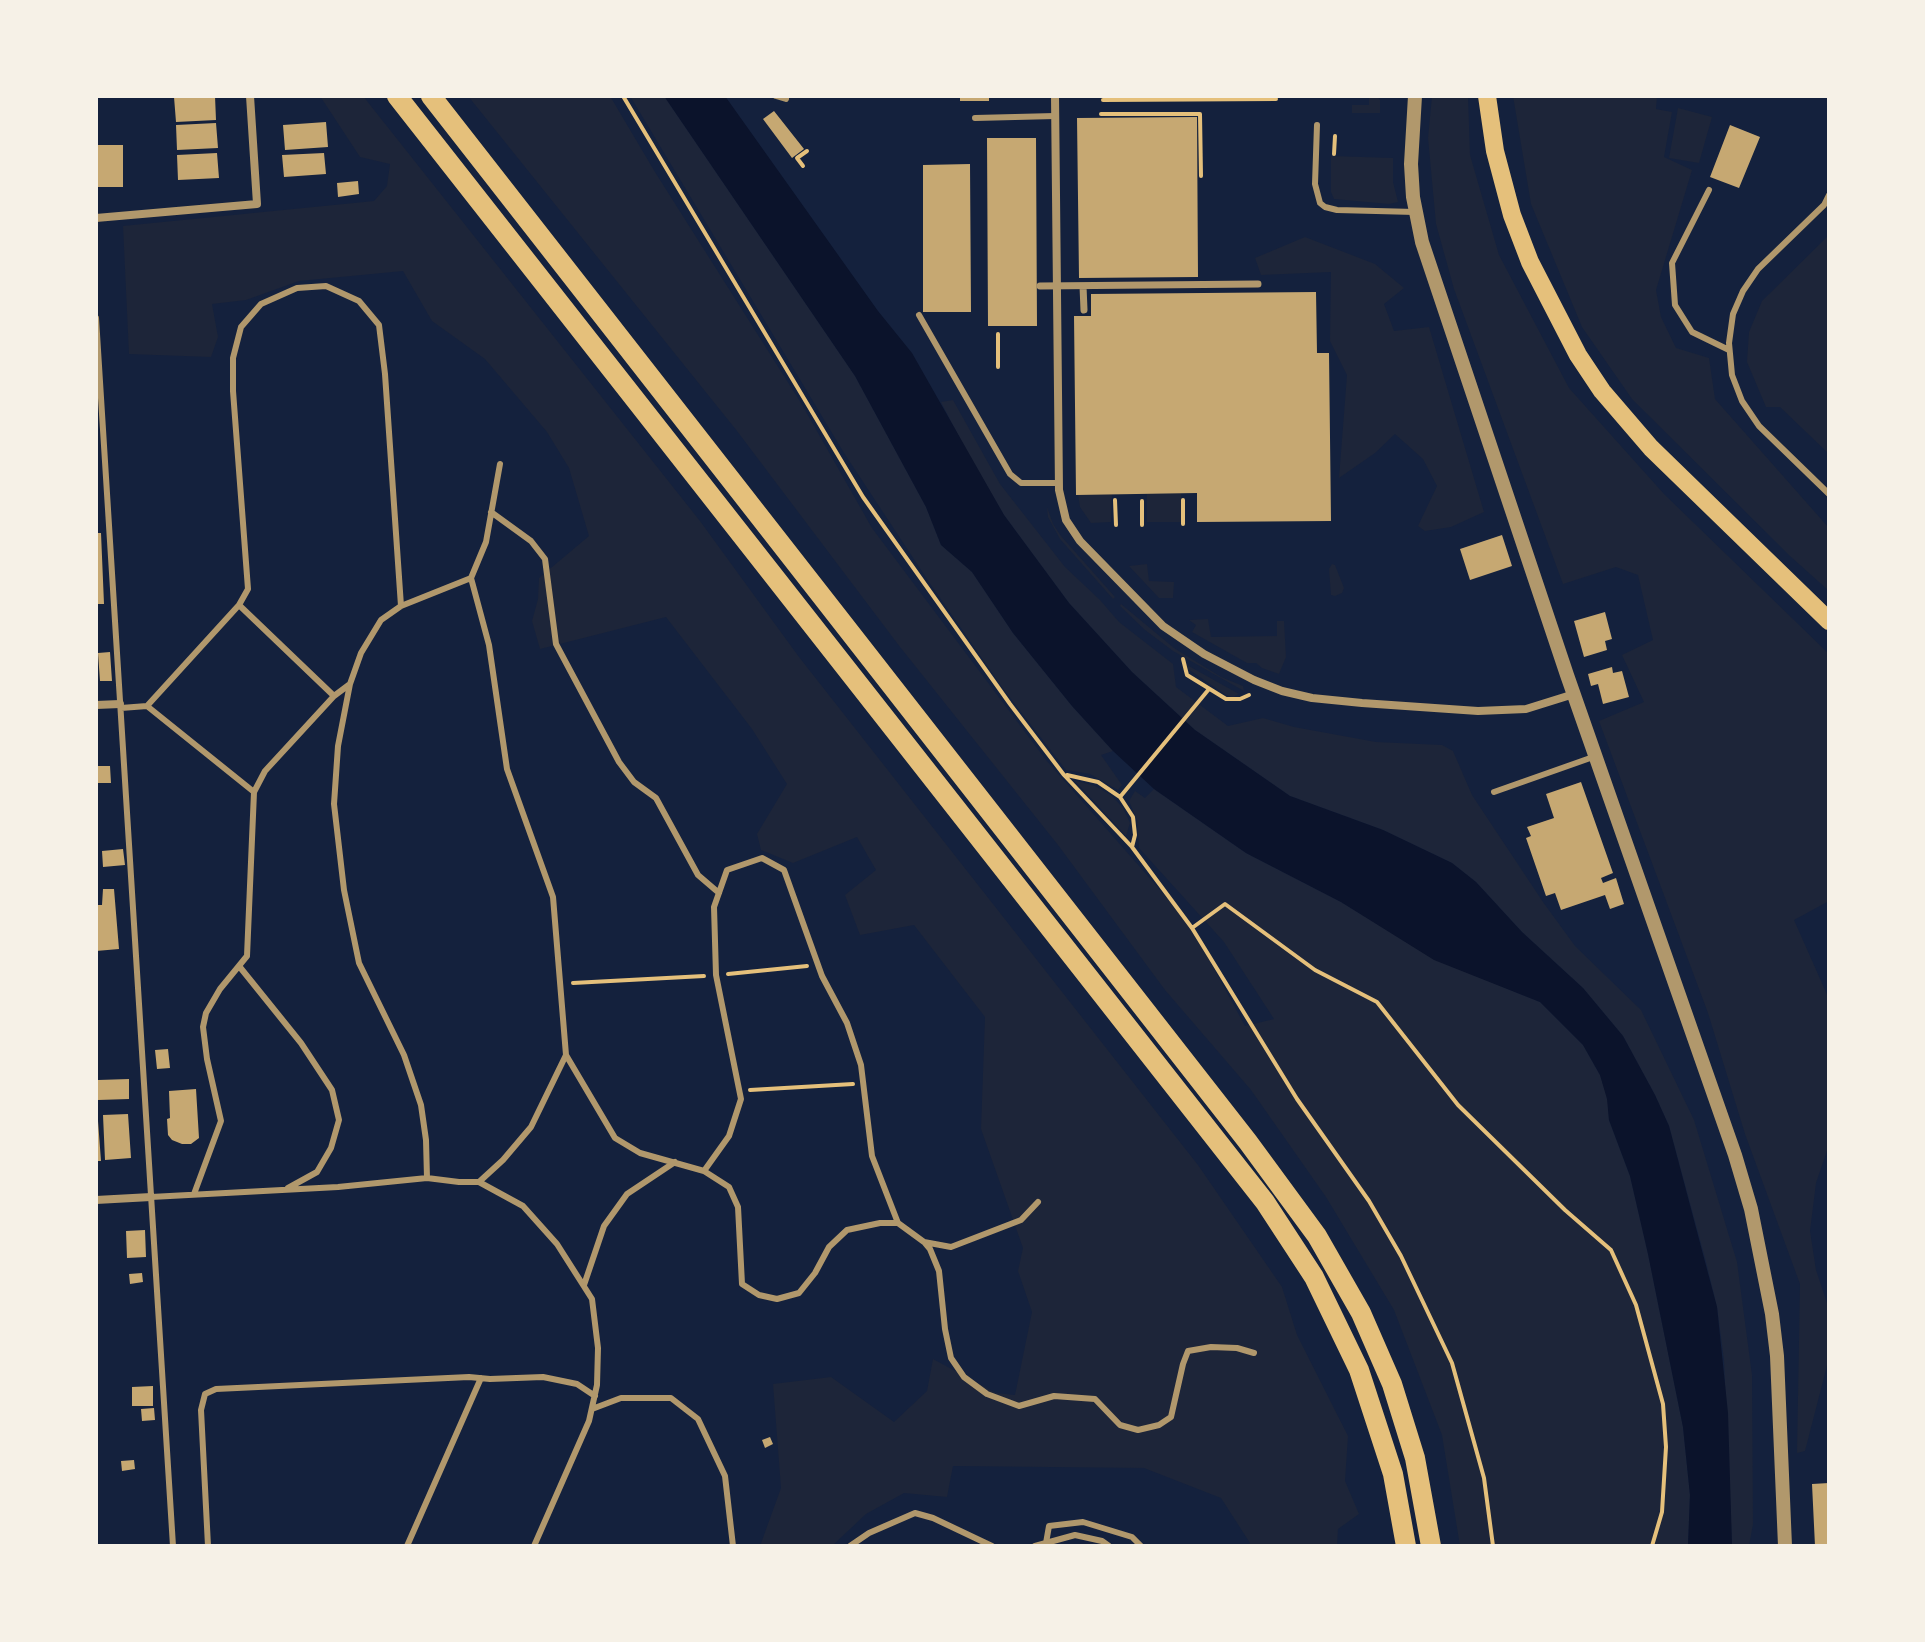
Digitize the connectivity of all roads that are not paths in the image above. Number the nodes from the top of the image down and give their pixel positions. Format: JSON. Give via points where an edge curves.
{"nodes":[{"id":1,"x":250,"y":96,"type":"edge"},
{"id":2,"x":397,"y":96,"type":"edge"},
{"id":3,"x":431,"y":96,"type":"edge"},
{"id":4,"x":776,"y":96,"type":"edge"},
{"id":5,"x":1055,"y":96,"type":"edge"},
{"id":6,"x":1415,"y":96,"type":"edge"},
{"id":7,"x":1487,"y":96,"type":"edge"},
{"id":8,"x":786,"y":99,"type":"dead end"},
{"id":9,"x":1055,"y":116,"type":"junction"},
{"id":10,"x":975,"y":118,"type":"dead end"},
{"id":11,"x":1317,"y":125,"type":"dead end"},
{"id":12,"x":1709,"y":190,"type":"dead end"},
{"id":13,"x":1829,"y":195,"type":"edge"},
{"id":14,"x":1415,"y":212,"type":"junction"},
{"id":15,"x":96,"y":218,"type":"edge"},
{"id":16,"x":1258,"y":284,"type":"dead end"},
{"id":17,"x":1040,"y":286,"type":"dead end"},
{"id":18,"x":1057,"y":286,"type":"junction"},
{"id":19,"x":1083,"y":286,"type":"junction"},
{"id":20,"x":1084,"y":310,"type":"dead end"},
{"id":21,"x":919,"y":315,"type":"dead end"},
{"id":22,"x":96,"y":318,"type":"edge"},
{"id":23,"x":1729,"y":350,"type":"junction"},
{"id":24,"x":500,"y":464,"type":"dead end"},
{"id":25,"x":96,"y":465,"type":"edge"},
{"id":26,"x":105,"y":465,"type":"junction"},
{"id":27,"x":1059,"y":483,"type":"junction"},
{"id":28,"x":1829,"y":494,"type":"edge"},
{"id":29,"x":491,"y":512,"type":"junction"},
{"id":30,"x":471,"y":578,"type":"junction"},
{"id":31,"x":239,"y":605,"type":"junction"},
{"id":32,"x":401,"y":606,"type":"junction"},
{"id":33,"x":1829,"y":621,"type":"edge"},
{"id":34,"x":350,"y":684,"type":"junction"},
{"id":35,"x":1574,"y":694,"type":"junction"},
{"id":36,"x":334,"y":696,"type":"junction"},
{"id":37,"x":96,"y":705,"type":"edge"},
{"id":38,"x":120,"y":706,"type":"junction"},
{"id":39,"x":147,"y":706,"type":"junction"},
{"id":40,"x":1596,"y":756,"type":"junction"},
{"id":41,"x":254,"y":792,"type":"junction"},
{"id":42,"x":1494,"y":792,"type":"dead end"},
{"id":43,"x":719,"y":893,"type":"junction"},
{"id":44,"x":239,"y":966,"type":"junction"},
{"id":45,"x":566,"y":1055,"type":"junction"},
{"id":46,"x":675,"y":1162,"type":"junction"},
{"id":47,"x":704,"y":1171,"type":"junction"},
{"id":48,"x":427,"y":1178,"type":"junction"},
{"id":49,"x":479,"y":1182,"type":"junction"},
{"id":50,"x":284,"y":1190,"type":"junction"},
{"id":51,"x":194,"y":1194,"type":"junction"},
{"id":52,"x":151,"y":1197,"type":"junction"},
{"id":53,"x":96,"y":1200,"type":"edge"},
{"id":54,"x":1038,"y":1202,"type":"dead end"},
{"id":55,"x":898,"y":1223,"type":"junction"},
{"id":56,"x":924,"y":1242,"type":"junction"},
{"id":57,"x":584,"y":1285,"type":"junction"},
{"id":58,"x":1254,"y":1353,"type":"dead end"},
{"id":59,"x":481,"y":1378,"type":"junction"},
{"id":60,"x":595,"y":1396,"type":"junction"},
{"id":61,"x":592,"y":1409,"type":"junction"},
{"id":62,"x":1046,"y":1543,"type":"junction"},
{"id":63,"x":988,"y":1545,"type":"edge"},
{"id":64,"x":173,"y":1546,"type":"edge"},
{"id":65,"x":208,"y":1546,"type":"edge"},
{"id":66,"x":407,"y":1546,"type":"edge"},
{"id":67,"x":534,"y":1546,"type":"edge"},
{"id":68,"x":733,"y":1546,"type":"edge"},
{"id":69,"x":850,"y":1546,"type":"edge"},
{"id":70,"x":1035,"y":1546,"type":"edge"},
{"id":71,"x":1109,"y":1546,"type":"edge"},
{"id":72,"x":1141,"y":1546,"type":"edge"},
{"id":73,"x":1406,"y":1546,"type":"edge"},
{"id":74,"x":1431,"y":1546,"type":"edge"},
{"id":75,"x":1785,"y":1546,"type":"edge"}],
"edges":[{"from":1,"to":15,"type":"street","via":[[257,204]]},
{"from":2,"to":73,"type":"highway","via":[[1265,1202],[1314,1277],[1359,1370],[1393,1474]]},
{"from":3,"to":74,"type":"highway","via":[[1317,1236],[1361,1313],[1392,1384],[1415,1458]]},
{"from":4,"to":8,"type":"lane"},
{"from":5,"to":9,"type":"street"},
{"from":6,"to":14,"type":"street"},
{"from":7,"to":33,"type":"main road","via":[[1512,215],[1578,355],[1651,448]]},
{"from":9,"to":10,"type":"lane"},
{"from":9,"to":18,"type":"street"},
{"from":11,"to":14,"type":"lane","via":[[1315,184],[1320,203],[1337,210]]},
{"from":12,"to":23,"type":"lane","via":[[1672,263],[1675,305],[1692,332]]},
{"from":13,"to":23,"type":"lane","via":[[1743,291],[1733,314]]},
{"from":14,"to":35,"type":"street"},
{"from":16,"to":19,"type":"street"},
{"from":17,"to":18,"type":"street"},
{"from":18,"to":19,"type":"street"},
{"from":18,"to":27,"type":"street"},
{"from":19,"to":20,"type":"street"},
{"from":21,"to":27,"type":"lane","via":[[1010,474],[1021,483]]},
{"from":22,"to":26,"type":"lane"},
{"from":23,"to":28,"type":"lane","via":[[1742,401],[1759,426]]},
{"from":24,"to":29,"type":"lane"},
{"from":25,"to":26,"type":"lane"},
{"from":26,"to":38,"type":"lane"},
{"from":27,"to":35,"type":"street","via":[[1062,509],[1072,530],[1147,610],[1182,640],[1254,680],[1312,698],[1478,711],[1526,709]]},
{"from":29,"to":30,"type":"lane"},
{"from":29,"to":43,"type":"lane","via":[[531,541],[545,559],[556,644],[619,762],[656,798],[698,875]]},
{"from":30,"to":32,"type":"lane"},
{"from":30,"to":45,"type":"lane","via":[[489,645],[507,769],[553,897]]},
{"from":31,"to":32,"type":"lane","via":[[248,589],[233,391],[233,358],[241,327],[261,304],[297,288],[326,286],[359,301],[379,325]]},
{"from":31,"to":36,"type":"lane"},
{"from":31,"to":39,"type":"lane"},
{"from":32,"to":34,"type":"lane","via":[[381,620]]},
{"from":34,"to":36,"type":"lane"},
{"from":34,"to":48,"type":"lane","via":[[334,804],[344,890],[359,963],[404,1055],[421,1105]]},
{"from":35,"to":40,"type":"street"},
{"from":36,"to":41,"type":"lane","via":[[265,771]]},
{"from":37,"to":38,"type":"street"},
{"from":38,"to":39,"type":"lane"},
{"from":38,"to":52,"type":"lane"},
{"from":39,"to":41,"type":"lane"},
{"from":40,"to":42,"type":"lane"},
{"from":40,"to":75,"type":"street","via":[[1751,1209],[1777,1356]]},
{"from":41,"to":44,"type":"lane","via":[[247,956]]},
{"from":43,"to":47,"type":"lane","via":[[714,907],[716,975],[741,1099],[729,1136]]},
{"from":43,"to":55,"type":"lane","via":[[727,870],[762,858],[784,870],[817,965],[847,1023],[861,1065],[872,1156]]},
{"from":44,"to":50,"type":"lane","via":[[332,1090],[339,1120],[317,1172]]},
{"from":44,"to":51,"type":"lane","via":[[220,989],[203,1027],[221,1121]]},
{"from":45,"to":46,"type":"lane","via":[[615,1138],[640,1153]]},
{"from":45,"to":49,"type":"lane","via":[[531,1127]]},
{"from":46,"to":47,"type":"lane"},
{"from":46,"to":57,"type":"lane","via":[[627,1194],[604,1226]]},
{"from":47,"to":55,"type":"lane","via":[[729,1187],[738,1207],[742,1284],[759,1295],[777,1299],[799,1293],[829,1247],[847,1230]]},
{"from":48,"to":49,"type":"lane"},
{"from":48,"to":50,"type":"lane"},
{"from":49,"to":57,"type":"lane","via":[[523,1206]]},
{"from":50,"to":51,"type":"lane"},
{"from":51,"to":52,"type":"lane"},
{"from":52,"to":53,"type":"street"},
{"from":52,"to":64,"type":"lane"},
{"from":54,"to":56,"type":"lane","via":[[1021,1220],[951,1247]]},
{"from":55,"to":56,"type":"lane"},
{"from":56,"to":58,"type":"lane","via":[[939,1271],[951,1358],[964,1377],[987,1394],[1019,1406],[1054,1396],[1095,1399],[1120,1425],[1138,1430],[1171,1417],[1188,1351],[1237,1348]]},
{"from":57,"to":60,"type":"lane","via":[[592,1299],[598,1348]]},
{"from":59,"to":60,"type":"lane","via":[[543,1377],[577,1384]]},
{"from":59,"to":65,"type":"lane","via":[[216,1389],[205,1394],[201,1410]]},
{"from":59,"to":66,"type":"lane"},
{"from":60,"to":61,"type":"lane"},
{"from":61,"to":67,"type":"lane"},
{"from":61,"to":68,"type":"lane","via":[[621,1398],[671,1398],[698,1419],[725,1476]]},
{"from":62,"to":70,"type":"lane"},
{"from":62,"to":71,"type":"lane","via":[[1075,1535]]},
{"from":62,"to":72,"type":"lane","via":[[1049,1526],[1083,1522],[1132,1537]]},
{"from":63,"to":69,"type":"lane","via":[[915,1513]]}]}
